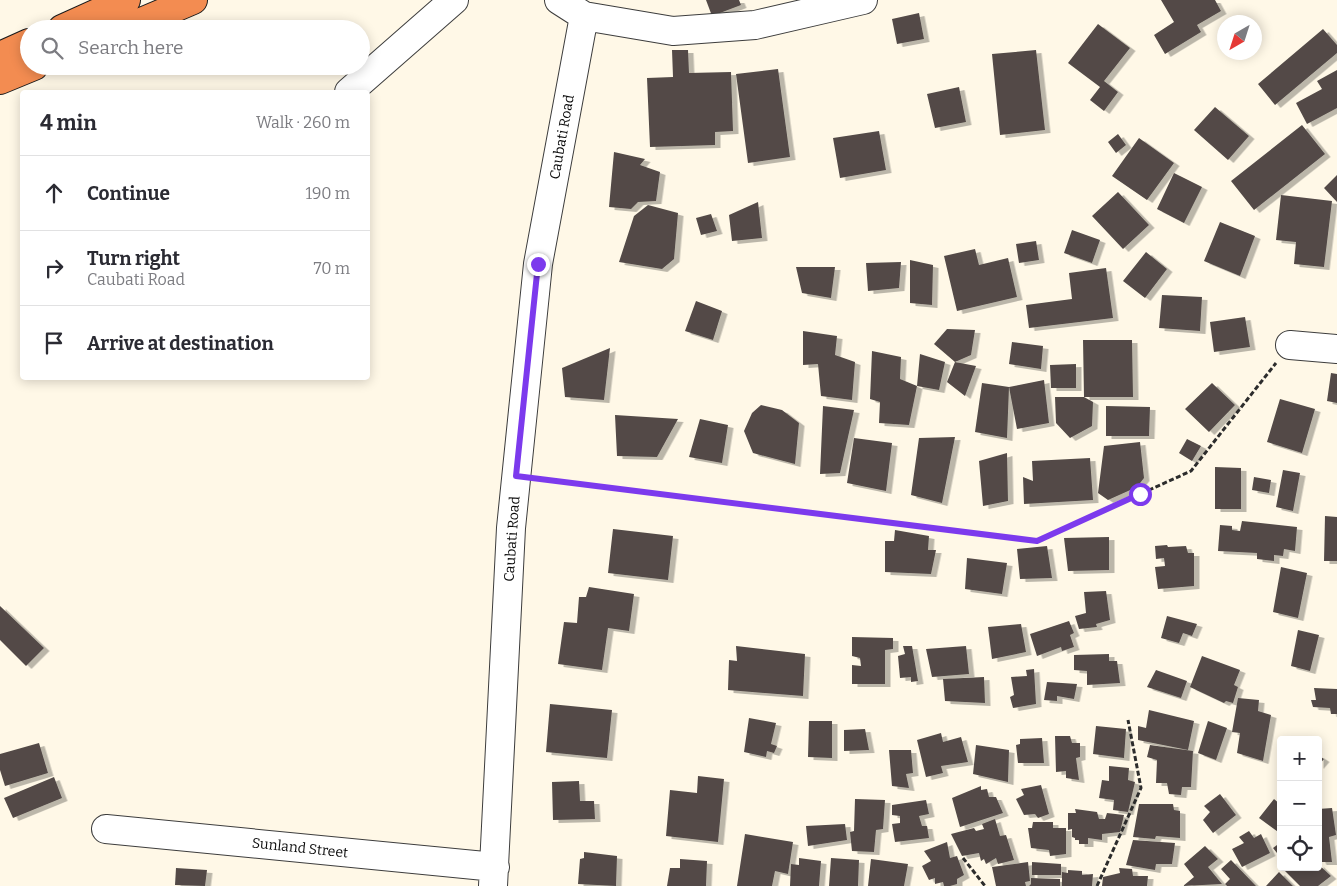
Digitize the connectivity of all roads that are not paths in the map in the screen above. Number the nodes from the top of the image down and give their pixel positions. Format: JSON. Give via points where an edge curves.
{"nodes":[{"id":1,"x":126,"y":0,"type":"edge"},
{"id":2,"x":193,"y":0,"type":"edge"},
{"id":3,"x":454,"y":0,"type":"edge"},
{"id":4,"x":559,"y":0,"type":"edge"},
{"id":5,"x":863,"y":0,"type":"edge"},
{"id":6,"x":584,"y":16,"type":"junction"},
{"id":7,"x":82,"y":20,"type":"edge"},
{"id":8,"x":146,"y":20,"type":"edge"},
{"id":9,"x":20,"y":48,"type":"edge"},
{"id":10,"x":0,"y":56,"type":"edge"},
{"id":11,"x":20,"y":72,"type":"edge"},
{"id":12,"x":370,"y":74,"type":"edge"},
{"id":13,"x":368,"y":75,"type":"edge"},
{"id":14,"x":0,"y":80,"type":"edge"},
{"id":15,"x":351,"y":90,"type":"edge"},
{"id":16,"x":1290,"y":345,"type":"road end"},
{"id":17,"x":1337,"y":349,"type":"edge"},
{"id":18,"x":106,"y":829,"type":"dead end"},
{"id":19,"x":494,"y":877,"type":"edge"}],
"edges":[{"from":1,"to":7,"type":"highway"},
{"from":2,"to":8,"type":"highway"},
{"from":3,"to":12,"type":"street"},
{"from":4,"to":6,"type":"street"},
{"from":5,"to":6,"type":"street","via":[[755,25],[672,31]]},
{"from":6,"to":19,"type":"street","name":"Caubati Road","via":[[538,264],[511,528]]},
{"from":9,"to":10,"type":"highway"},
{"from":11,"to":14,"type":"highway"},
{"from":13,"to":15,"type":"street"},
{"from":16,"to":17,"type":"street"},
{"from":18,"to":19,"type":"street","name":"Sunland Street"}]}
